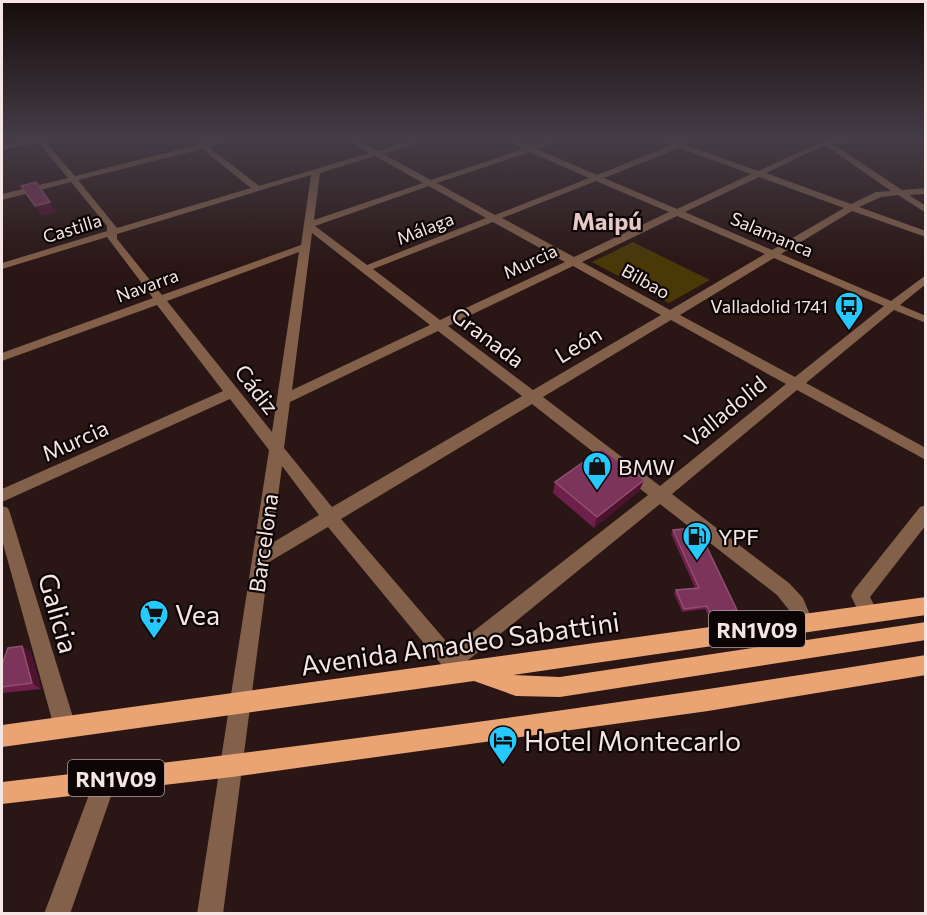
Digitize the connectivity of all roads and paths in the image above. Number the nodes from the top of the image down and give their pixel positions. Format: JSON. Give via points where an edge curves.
{"nodes":[{"id":1,"x":67,"y":181,"type":"edge"},
{"id":2,"x":75,"y":181,"type":"edge"},
{"id":3,"x":248,"y":181,"type":"edge"},
{"id":4,"x":286,"y":181,"type":"edge"},
{"id":5,"x":315,"y":181,"type":"edge"},
{"id":6,"x":425,"y":181,"type":"edge"},
{"id":7,"x":440,"y":181,"type":"edge"},
{"id":8,"x":589,"y":181,"type":"edge"},
{"id":9,"x":602,"y":181,"type":"edge"},
{"id":10,"x":744,"y":181,"type":"edge"},
{"id":11,"x":777,"y":181,"type":"edge"},
{"id":12,"x":882,"y":181,"type":"edge"},
{"id":13,"x":431,"y":184,"type":"junction"},
{"id":14,"x":258,"y":189,"type":"junction"},
{"id":15,"x":926,"y":191,"type":"edge"},
{"id":16,"x":899,"y":192,"type":"junction"},
{"id":17,"x":2,"y":197,"type":"edge"},
{"id":18,"x":852,"y":207,"type":"junction"},
{"id":19,"x":926,"y":210,"type":"edge"},
{"id":20,"x":676,"y":213,"type":"junction"},
{"id":21,"x":495,"y":219,"type":"junction"},
{"id":22,"x":308,"y":225,"type":"junction"},
{"id":23,"x":112,"y":233,"type":"junction"},
{"id":24,"x":926,"y":234,"type":"edge"},
{"id":25,"x":305,"y":247,"type":"junction"},
{"id":26,"x":772,"y":254,"type":"junction"},
{"id":27,"x":573,"y":262,"type":"junction"},
{"id":28,"x":2,"y":266,"type":"edge"},
{"id":29,"x":365,"y":269,"type":"junction"},
{"id":30,"x":926,"y":278,"type":"edge"},
{"id":31,"x":159,"y":300,"type":"junction"},
{"id":32,"x":892,"y":305,"type":"junction"},
{"id":33,"x":670,"y":315,"type":"junction"},
{"id":34,"x":926,"y":320,"type":"edge"},
{"id":35,"x":438,"y":326,"type":"junction"},
{"id":36,"x":2,"y":357,"type":"edge"},
{"id":37,"x":797,"y":384,"type":"junction"},
{"id":38,"x":232,"y":392,"type":"junction"},
{"id":39,"x":532,"y":397,"type":"junction"},
{"id":40,"x":283,"y":400,"type":"junction"},
{"id":41,"x":276,"y":449,"type":"junction"},
{"id":42,"x":926,"y":455,"type":"edge"},
{"id":43,"x":661,"y":494,"type":"junction"},
{"id":44,"x":2,"y":496,"type":"edge"},
{"id":45,"x":926,"y":512,"type":"edge"},
{"id":46,"x":2,"y":513,"type":"edge"},
{"id":47,"x":330,"y":517,"type":"junction"},
{"id":48,"x":261,"y":558,"type":"junction"},
{"id":49,"x":926,"y":606,"type":"edge"},
{"id":50,"x":869,"y":613,"type":"junction"},
{"id":51,"x":804,"y":622,"type":"junction"},
{"id":52,"x":926,"y":631,"type":"edge"},
{"id":53,"x":926,"y":665,"type":"edge"},
{"id":54,"x":451,"y":668,"type":"junction"},
{"id":55,"x":474,"y":671,"type":"junction"},
{"id":56,"x":239,"y":702,"type":"junction"},
{"id":57,"x":65,"y":727,"type":"junction"},
{"id":58,"x":2,"y":736,"type":"edge"},
{"id":59,"x":232,"y":766,"type":"junction"},
{"id":60,"x":106,"y":779,"type":"junction"},
{"id":61,"x":2,"y":793,"type":"edge"},
{"id":62,"x":57,"y":914,"type":"edge"},
{"id":63,"x":210,"y":914,"type":"edge"}],
"edges":[{"from":1,"to":17,"type":"street"},
{"from":2,"to":23,"type":"street","name":"Cádiz","via":[[112,226]]},
{"from":3,"to":14,"type":"street"},
{"from":4,"to":14,"type":"street","name":"Castilla"},
{"from":5,"to":22,"type":"street","name":"Barcelona"},
{"from":6,"to":13,"type":"street","name":"Bilbao"},
{"from":7,"to":13,"type":"street"},
{"from":8,"to":21,"type":"street","name":"Málaga"},
{"from":9,"to":20,"type":"street","name":"Salamanca"},
{"from":10,"to":20,"type":"street","name":"Murcia"},
{"from":11,"to":18,"type":"street"},
{"from":12,"to":16,"type":"street"},
{"from":13,"to":21,"type":"street","name":"Bilbao"},
{"from":13,"to":22,"type":"street"},
{"from":14,"to":23,"type":"street","name":"Castilla"},
{"from":15,"to":16,"type":"street","name":"León"},
{"from":16,"to":18,"type":"street","name":"León","via":[[879,194]]},
{"from":16,"to":19,"type":"street"},
{"from":18,"to":24,"type":"street"},
{"from":18,"to":26,"type":"street","name":"León"},
{"from":20,"to":26,"type":"street","name":"Salamanca"},
{"from":20,"to":27,"type":"street","name":"Murcia"},
{"from":21,"to":27,"type":"street","name":"Bilbao"},
{"from":21,"to":29,"type":"street","name":"Málaga"},
{"from":22,"to":25,"type":"street","name":"Barcelona"},
{"from":22,"to":29,"type":"street","name":"Granada"},
{"from":23,"to":28,"type":"street","name":"Castilla"},
{"from":23,"to":31,"type":"street","name":"Cádiz","via":[[112,239]]},
{"from":25,"to":31,"type":"street","name":"Navarra"},
{"from":25,"to":40,"type":"street","name":"Barcelona"},
{"from":26,"to":32,"type":"street","name":"Salamanca"},
{"from":26,"to":33,"type":"street","name":"León"},
{"from":27,"to":33,"type":"street","name":"Bilbao"},
{"from":27,"to":35,"type":"street","name":"Murcia"},
{"from":29,"to":35,"type":"street","name":"Granada"},
{"from":30,"to":32,"type":"street","name":"Valladolid"},
{"from":31,"to":36,"type":"street","name":"Navarra"},
{"from":31,"to":38,"type":"street","name":"Cádiz"},
{"from":32,"to":34,"type":"street","name":"Salamanca"},
{"from":32,"to":37,"type":"street","name":"Valladolid"},
{"from":33,"to":37,"type":"street","name":"Bilbao"},
{"from":33,"to":39,"type":"street","name":"León"},
{"from":35,"to":39,"type":"street","name":"Granada"},
{"from":35,"to":40,"type":"street","name":"Murcia"},
{"from":37,"to":42,"type":"street","name":"Bilbao"},
{"from":37,"to":43,"type":"street","name":"Valladolid"},
{"from":38,"to":41,"type":"street","name":"Cádiz"},
{"from":38,"to":44,"type":"street","name":"Murcia"},
{"from":39,"to":43,"type":"street","name":"Granada"},
{"from":39,"to":47,"type":"street","name":"León"},
{"from":40,"to":41,"type":"street","name":"Barcelona"},
{"from":41,"to":47,"type":"street","name":"Cádiz"},
{"from":41,"to":48,"type":"street","name":"Barcelona"},
{"from":43,"to":51,"type":"street","name":"Granada","via":[[783,589]]},
{"from":43,"to":54,"type":"street","name":"Valladolid"},
{"from":45,"to":50,"type":"street","via":[[860,596]]},
{"from":46,"to":57,"type":"street","name":"Galicia"},
{"from":47,"to":48,"type":"street","name":"León"},
{"from":47,"to":54,"type":"street","name":"Cádiz"},
{"from":48,"to":56,"type":"street","name":"Barcelona"},
{"from":49,"to":50,"type":"main road","name":"Avenida Amadeo Sabattini","number":"RN1V09"},
{"from":50,"to":51,"type":"main road","name":"Avenida Amadeo Sabattini","number":"RN1V09"},
{"from":51,"to":55,"type":"main road","name":"Avenida Amadeo Sabattini","number":"RN1V09"},
{"from":52,"to":55,"type":"main road","via":[[543,688],[501,685]]},
{"from":53,"to":59,"type":"main road","number":"RN1V09","via":[[708,701]]},
{"from":54,"to":55,"type":"main road","name":"Avenida Amadeo Sabattini","number":"RN1V09"},
{"from":54,"to":56,"type":"main road","name":"Avenida Amadeo Sabattini","number":"RN1V09"},
{"from":56,"to":57,"type":"main road","name":"Avenida Amadeo Sabattini","number":"RN1V09"},
{"from":56,"to":59,"type":"street","name":"Barcelona"},
{"from":57,"to":58,"type":"main road","name":"Avenida Amadeo Sabattini","number":"RN1V09"},
{"from":59,"to":60,"type":"main road","number":"RN1V09"},
{"from":59,"to":63,"type":"street","name":"Barcelona"},
{"from":60,"to":61,"type":"main road","number":"RN1V09"},
{"from":60,"to":62,"type":"street"}]}
